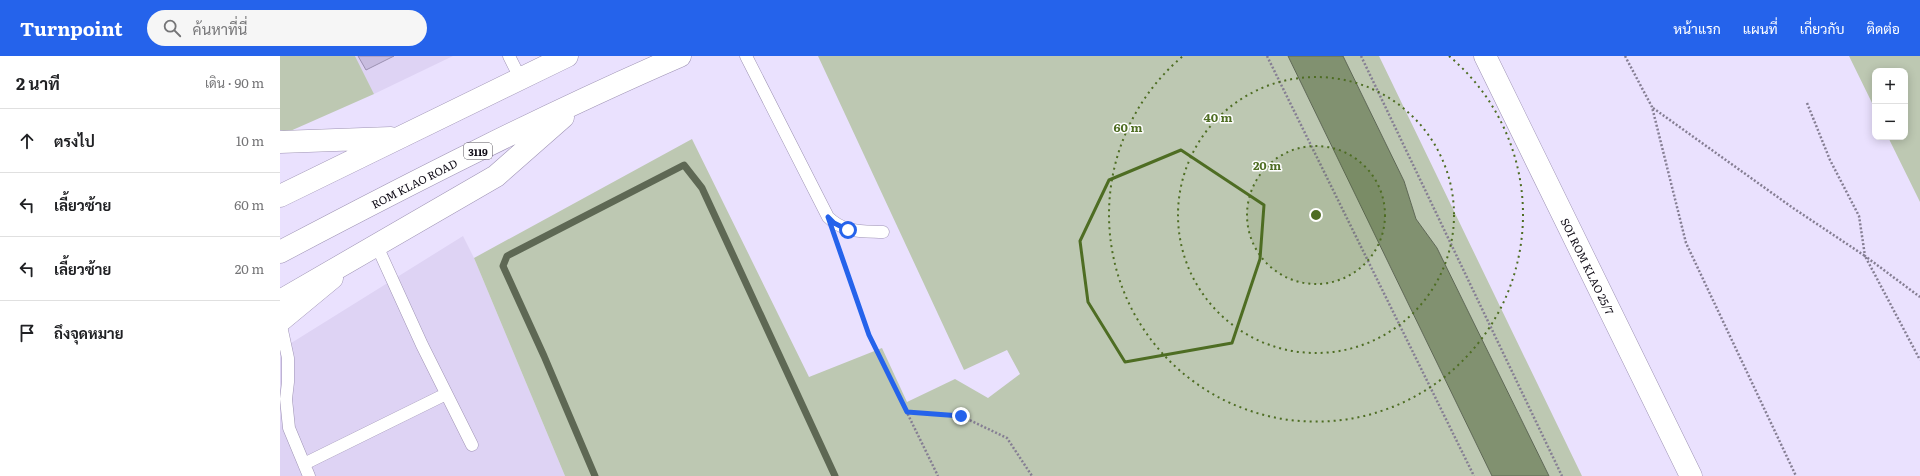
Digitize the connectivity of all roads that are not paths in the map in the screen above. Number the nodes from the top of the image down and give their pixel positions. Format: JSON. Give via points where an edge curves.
{"nodes":[{"id":1,"x":509,"y":56,"type":"edge"},
{"id":2,"x":567,"y":56,"type":"edge"},
{"id":3,"x":680,"y":56,"type":"edge"},
{"id":4,"x":746,"y":56,"type":"edge"},
{"id":5,"x":1485,"y":56,"type":"edge"},
{"id":6,"x":520,"y":78,"type":"junction"},
{"id":7,"x":589,"y":96,"type":"junction"},
{"id":8,"x":400,"y":138,"type":"junction"},
{"id":9,"x":280,"y":142,"type":"edge"},
{"id":10,"x":280,"y":196,"type":"edge"},
{"id":11,"x":883,"y":232,"type":"dead end"},
{"id":12,"x":377,"y":246,"type":"junction"},
{"id":13,"x":280,"y":252,"type":"edge"},
{"id":14,"x":356,"y":258,"type":"junction"},
{"id":15,"x":280,"y":301,"type":"edge"},
{"id":16,"x":280,"y":321,"type":"edge"},
{"id":17,"x":446,"y":394,"type":"junction"},
{"id":18,"x":472,"y":445,"type":"dead end"},
{"id":19,"x":304,"y":464,"type":"junction"},
{"id":20,"x":309,"y":476,"type":"edge"},
{"id":21,"x":1691,"y":476,"type":"edge"}],
"edges":[{"from":1,"to":6,"type":"lane"},
{"from":2,"to":6,"type":"main road"},
{"from":3,"to":7,"type":"main road","name":"ROM KLAO ROAD","number":"3119"},
{"from":4,"to":11,"type":"lane","via":[[828,217],[848,230]]},
{"from":5,"to":21,"type":"main road","name":"SOI ROM KLAO 25/7"},
{"from":6,"to":8,"type":"main road"},
{"from":7,"to":12,"type":"main road","via":[[496,176]]},
{"from":7,"to":13,"type":"main road","name":"ROM KLAO ROAD","number":"3119"},
{"from":8,"to":9,"type":"main road"},
{"from":8,"to":10,"type":"main road"},
{"from":12,"to":14,"type":"main road"},
{"from":12,"to":17,"type":"lane"},
{"from":14,"to":15,"type":"main road"},
{"from":14,"to":16,"type":"main road"},
{"from":16,"to":19,"type":"lane","via":[[288,358],[286,399],[289,428]]},
{"from":17,"to":18,"type":"lane"},
{"from":17,"to":19,"type":"lane"},
{"from":19,"to":20,"type":"lane"}]}
